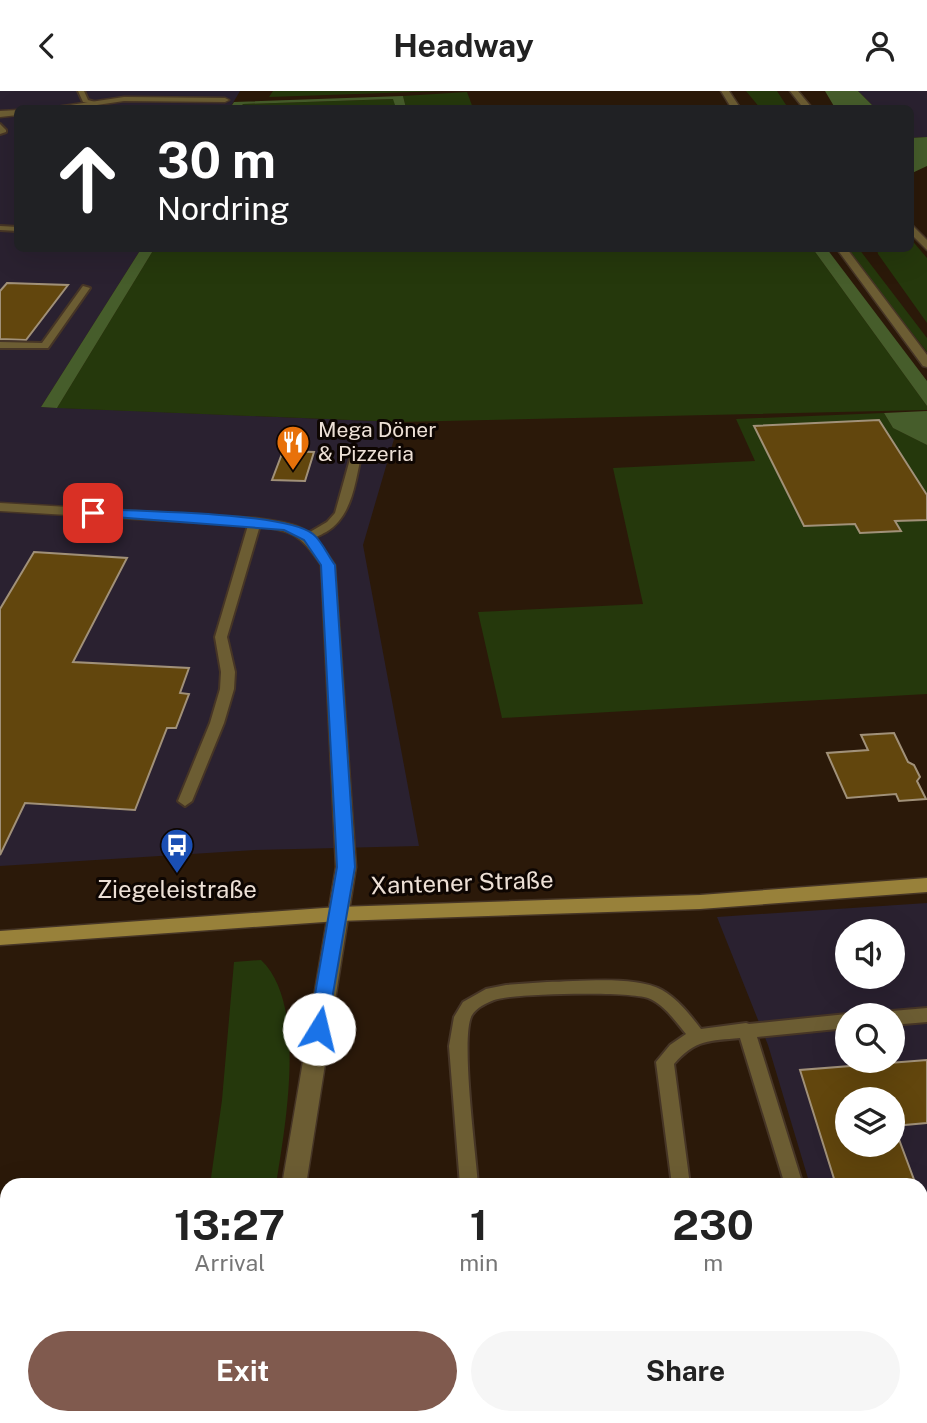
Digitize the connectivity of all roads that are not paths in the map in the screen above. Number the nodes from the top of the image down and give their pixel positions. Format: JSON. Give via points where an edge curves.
{"nodes":[{"id":1,"x":81,"y":91,"type":"edge"},
{"id":2,"x":794,"y":91,"type":"edge"},
{"id":3,"x":225,"y":100,"type":"dead end"},
{"id":4,"x":93,"y":103,"type":"junction"},
{"id":5,"x":78,"y":105,"type":"edge"},
{"id":6,"x":806,"y":105,"type":"edge"},
{"id":7,"x":0,"y":126,"type":"edge"},
{"id":8,"x":0,"y":132,"type":"edge"},
{"id":9,"x":914,"y":231,"type":"edge"},
{"id":10,"x":927,"y":247,"type":"edge"},
{"id":11,"x":844,"y":252,"type":"edge"},
{"id":12,"x":86,"y":289,"type":"dead end"},
{"id":13,"x":0,"y":345,"type":"edge"},
{"id":14,"x":927,"y":363,"type":"edge"},
{"id":15,"x":357,"y":453,"type":"dead end"},
{"id":16,"x":0,"y":507,"type":"edge"},
{"id":17,"x":255,"y":522,"type":"junction"},
{"id":18,"x":309,"y":537,"type":"junction"},
{"id":19,"x":185,"y":801,"type":"dead end"},
{"id":20,"x":927,"y":885,"type":"edge"},
{"id":21,"x":338,"y":913,"type":"junction"},
{"id":22,"x":0,"y":939,"type":"edge"},
{"id":23,"x":927,"y":1015,"type":"edge"},
{"id":24,"x":905,"y":1017,"type":"edge"},
{"id":25,"x":835,"y":1022,"type":"edge"},
{"id":26,"x":746,"y":1030,"type":"junction"},
{"id":27,"x":697,"y":1036,"type":"junction"},
{"id":28,"x":295,"y":1178,"type":"edge"},
{"id":29,"x":468,"y":1178,"type":"edge"},
{"id":30,"x":680,"y":1178,"type":"edge"},
{"id":31,"x":792,"y":1178,"type":"edge"}],
"edges":[{"from":1,"to":4,"type":"lane","via":[[85,101]]},
{"from":2,"to":6,"type":"street"},
{"from":3,"to":4,"type":"street"},
{"from":4,"to":5,"type":"street"},
{"from":7,"to":8,"type":"lane","via":[[4,131]]},
{"from":9,"to":10,"type":"street"},
{"from":11,"to":14,"type":"street"},
{"from":12,"to":13,"type":"lane","via":[[45,346]]},
{"from":15,"to":18,"type":"lane","via":[[340,514]]},
{"from":16,"to":17,"type":"street"},
{"from":17,"to":18,"type":"street","via":[[287,527]]},
{"from":17,"to":19,"type":"lane","via":[[221,637],[227,689]]},
{"from":18,"to":21,"type":"street","via":[[328,565],[346,867]]},
{"from":20,"to":21,"type":"main road","name":"Xantener Straße","via":[[700,902]]},
{"from":21,"to":22,"type":"main road","name":"Xantener Straße"},
{"from":21,"to":28,"type":"street"},
{"from":23,"to":24,"type":"lane"},
{"from":25,"to":26,"type":"lane"},
{"from":26,"to":27,"type":"lane"},
{"from":26,"to":31,"type":"lane"},
{"from":27,"to":29,"type":"lane","via":[[672,1008],[652,993],[638,991],[519,990],[494,993],[472,1004],[459,1024],[458,1035]]},
{"from":27,"to":30,"type":"lane","via":[[665,1062]]}]}
